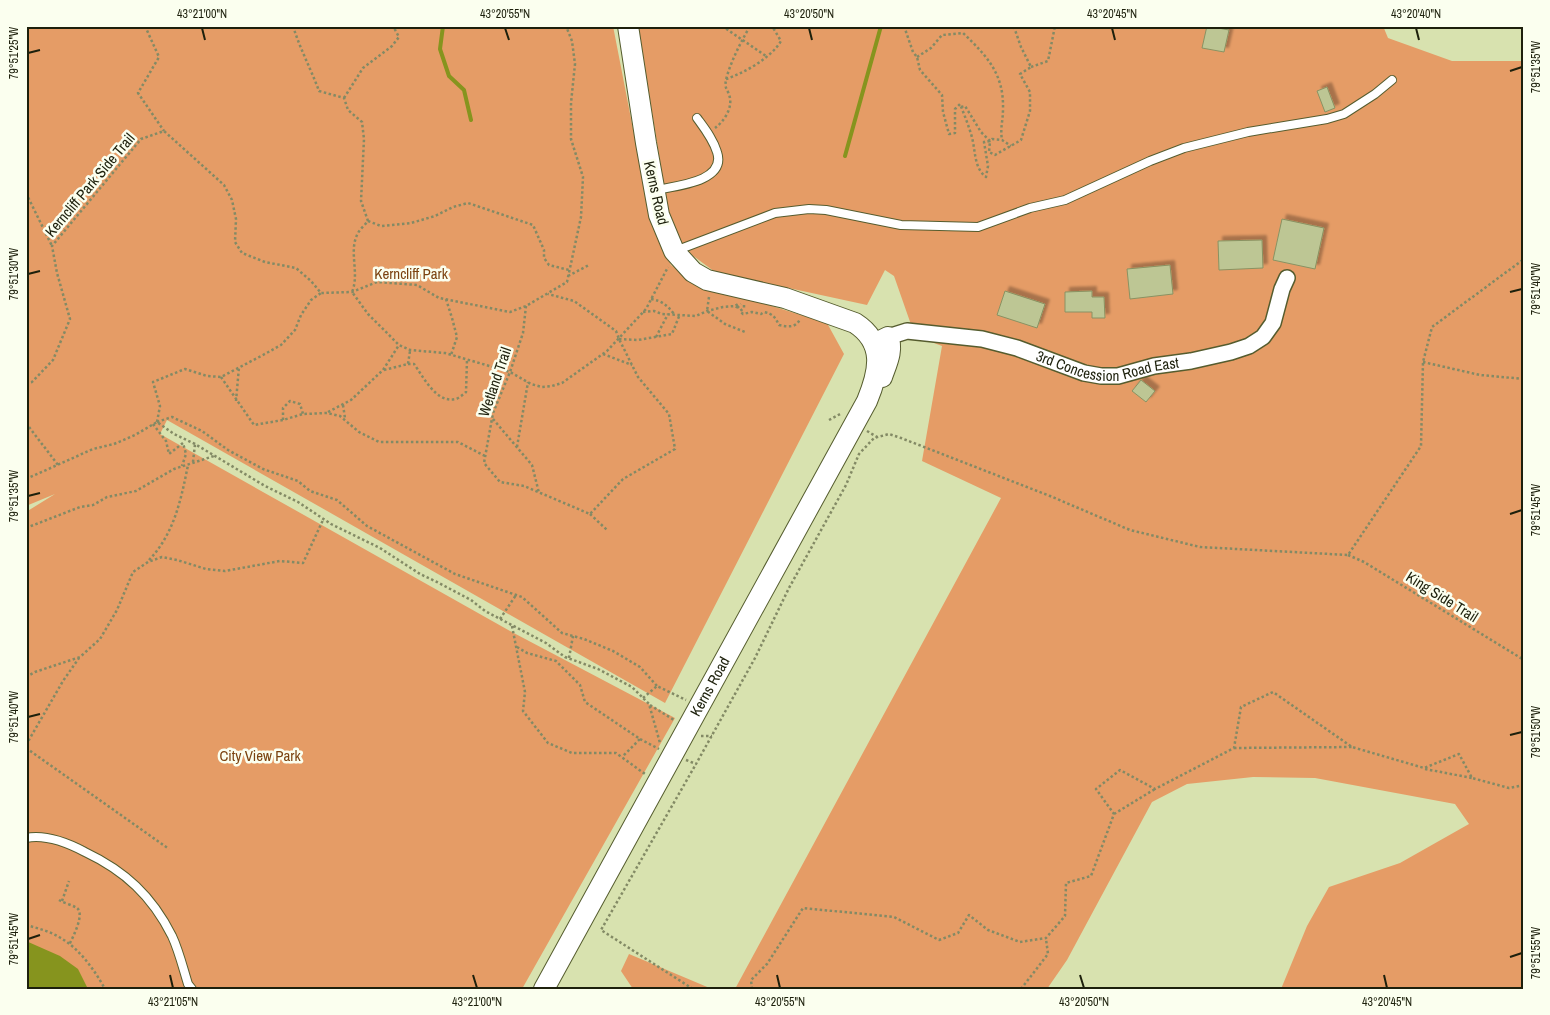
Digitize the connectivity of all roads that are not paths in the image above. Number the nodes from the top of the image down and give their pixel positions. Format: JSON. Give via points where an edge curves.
{"nodes":[{"id":1,"x":628,"y":26,"type":"edge"},
{"id":2,"x":1392,"y":80,"type":"dead end"},
{"id":3,"x":697,"y":118,"type":"dead end"},
{"id":4,"x":654,"y":190,"type":"junction"},
{"id":5,"x":674,"y":251,"type":"junction"},
{"id":6,"x":1287,"y":278,"type":"dead end"},
{"id":7,"x":881,"y":340,"type":"junction"},
{"id":8,"x":26,"y":838,"type":"edge"},
{"id":9,"x":192,"y":989,"type":"edge"},
{"id":10,"x":544,"y":989,"type":"edge"}],
"edges":[{"from":1,"to":4,"type":"street","name":"Kerns Road"},
{"from":2,"to":5,"type":"lane","via":[[1344,114],[1184,148],[1065,200],[1030,208],[978,227],[901,225],[809,209],[775,213]]},
{"from":3,"to":4,"type":"lane","via":[[718,154],[716,166],[710,176]]},
{"from":4,"to":5,"type":"street","name":"Kerns Road","via":[[659,215]]},
{"from":5,"to":7,"type":"street","name":"Kerns Road","via":[[693,272],[707,280],[785,298],[832,314]]},
{"from":6,"to":7,"type":"street","name":"3rd Concession Road East","via":[[1272,323],[1263,337],[1249,346],[1118,376],[1084,373],[1017,348],[982,340],[907,331]]},
{"from":7,"to":10,"type":"street","name":"Kerns Road","via":[[874,383],[858,417]]},
{"from":8,"to":9,"type":"lane","via":[[55,839],[78,848],[109,864],[137,886],[159,913],[173,938]]}]}
